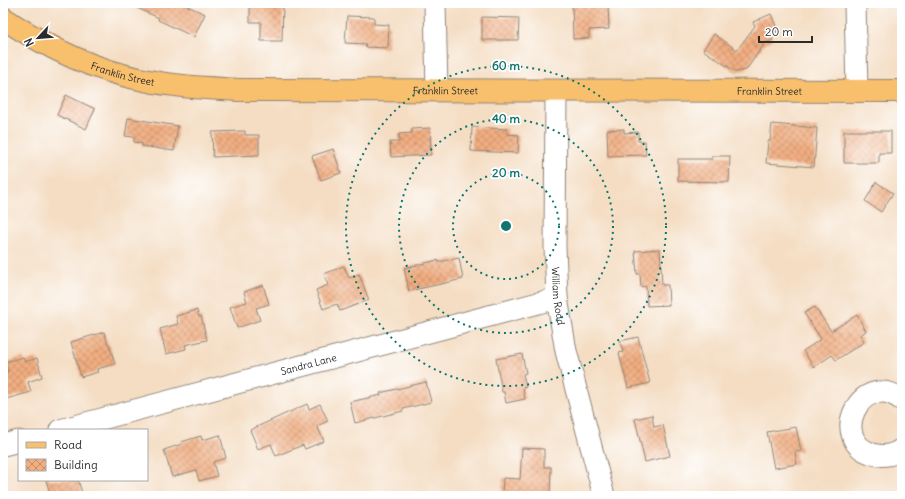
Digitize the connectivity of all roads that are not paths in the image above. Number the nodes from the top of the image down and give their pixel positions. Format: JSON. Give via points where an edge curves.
{"nodes":[{"id":1,"x":435,"y":3,"type":"edge"},
{"id":2,"x":855,"y":3,"type":"edge"},
{"id":3,"x":3,"y":18,"type":"edge"},
{"id":4,"x":437,"y":90,"type":"junction"},
{"id":5,"x":556,"y":91,"type":"junction"},
{"id":6,"x":857,"y":91,"type":"junction"},
{"id":7,"x":902,"y":91,"type":"edge"},
{"id":8,"x":557,"y":298,"type":"junction"},
{"id":9,"x":902,"y":400,"type":"edge"},
{"id":10,"x":64,"y":429,"type":"edge"},
{"id":11,"x":18,"y":441,"type":"edge"},
{"id":12,"x":3,"y":445,"type":"edge"},
{"id":13,"x":902,"y":449,"type":"edge"},
{"id":14,"x":604,"y":496,"type":"edge"}],
"edges":[{"from":1,"to":4,"type":"street"},
{"from":2,"to":6,"type":"street"},
{"from":3,"to":4,"type":"main road","name":"Franklin Street","via":[[47,46],[67,55],[116,73],[163,84],[241,90]]},
{"from":4,"to":5,"type":"main road","name":"Franklin Street"},
{"from":5,"to":6,"type":"main road","name":"Franklin Street"},
{"from":5,"to":8,"type":"street","name":"William Road"},
{"from":6,"to":7,"type":"main road","name":"Franklin Street"},
{"from":8,"to":10,"type":"street","name":"Sandra Lane"},
{"from":8,"to":14,"type":"street","name":"William Road","via":[[566,351]]},
{"from":9,"to":13,"type":"street","via":[[888,393],[869,396],[855,408],[851,425],[856,443],[871,454],[883,456]]},
{"from":11,"to":12,"type":"street"}]}
